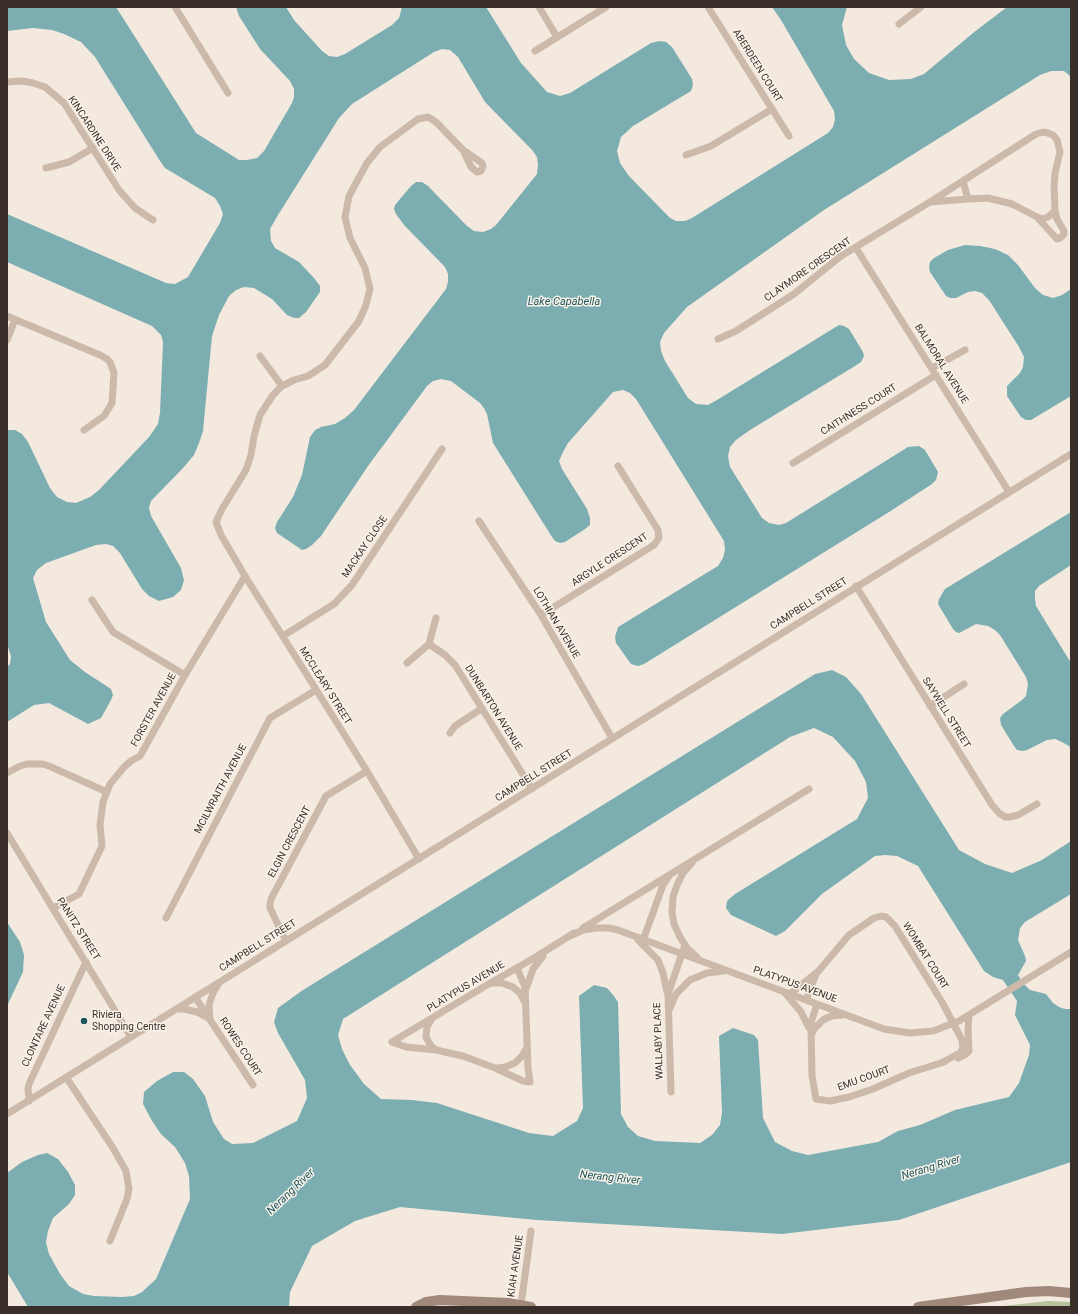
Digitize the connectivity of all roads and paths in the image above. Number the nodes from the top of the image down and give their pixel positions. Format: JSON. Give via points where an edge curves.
{"nodes":[{"id":1,"x":174,"y":7,"type":"edge"},
{"id":2,"x":539,"y":7,"type":"edge"},
{"id":3,"x":606,"y":7,"type":"edge"},
{"id":4,"x":708,"y":7,"type":"edge"},
{"id":5,"x":921,"y":7,"type":"edge"},
{"id":6,"x":900,"y":24,"type":"dead end"},
{"id":7,"x":557,"y":37,"type":"junction"},
{"id":8,"x":535,"y":51,"type":"dead end"},
{"id":9,"x":7,"y":82,"type":"edge"},
{"id":10,"x":228,"y":93,"type":"dead end"},
{"id":11,"x":772,"y":108,"type":"junction"},
{"id":12,"x":789,"y":136,"type":"dead end"},
{"id":13,"x":93,"y":148,"type":"junction"},
{"id":14,"x":463,"y":150,"type":"dead end"},
{"id":15,"x":686,"y":155,"type":"dead end"},
{"id":16,"x":46,"y":168,"type":"dead end"},
{"id":17,"x":963,"y":181,"type":"junction"},
{"id":18,"x":968,"y":199,"type":"junction"},
{"id":19,"x":930,"y":202,"type":"junction"},
{"id":20,"x":1055,"y":211,"type":"junction"},
{"id":21,"x":1037,"y":218,"type":"junction"},
{"id":22,"x":153,"y":220,"type":"dead end"},
{"id":23,"x":856,"y":248,"type":"junction"},
{"id":24,"x":7,"y":316,"type":"edge"},
{"id":25,"x":15,"y":320,"type":"junction"},
{"id":26,"x":718,"y":339,"type":"dead end"},
{"id":27,"x":7,"y":340,"type":"edge"},
{"id":28,"x":964,"y":350,"type":"dead end"},
{"id":29,"x":260,"y":356,"type":"dead end"},
{"id":30,"x":934,"y":371,"type":"junction"},
{"id":31,"x":282,"y":386,"type":"junction"},
{"id":32,"x":84,"y":430,"type":"dead end"},
{"id":33,"x":442,"y":448,"type":"dead end"},
{"id":34,"x":1071,"y":454,"type":"edge"},
{"id":35,"x":793,"y":463,"type":"dead end"},
{"id":36,"x":618,"y":466,"type":"dead end"},
{"id":37,"x":1009,"y":492,"type":"junction"},
{"id":38,"x":480,"y":521,"type":"dead end"},
{"id":39,"x":245,"y":576,"type":"junction"},
{"id":40,"x":856,"y":586,"type":"junction"},
{"id":41,"x":92,"y":600,"type":"dead end"},
{"id":42,"x":540,"y":616,"type":"junction"},
{"id":43,"x":436,"y":618,"type":"dead end"},
{"id":44,"x":283,"y":636,"type":"junction"},
{"id":45,"x":429,"y":644,"type":"junction"},
{"id":46,"x":407,"y":663,"type":"dead end"},
{"id":47,"x":185,"y":675,"type":"junction"},
{"id":48,"x":964,"y":684,"type":"dead end"},
{"id":49,"x":316,"y":690,"type":"junction"},
{"id":50,"x":930,"y":706,"type":"junction"},
{"id":51,"x":481,"y":709,"type":"junction"},
{"id":52,"x":450,"y":733,"type":"dead end"},
{"id":53,"x":612,"y":738,"type":"junction"},
{"id":54,"x":367,"y":772,"type":"junction"},
{"id":55,"x":7,"y":773,"type":"edge"},
{"id":56,"x":532,"y":789,"type":"junction"},
{"id":57,"x":809,"y":789,"type":"dead end"},
{"id":58,"x":107,"y":792,"type":"junction"},
{"id":59,"x":1037,"y":804,"type":"dead end"},
{"id":60,"x":7,"y":833,"type":"edge"},
{"id":61,"x":698,"y":857,"type":"junction"},
{"id":62,"x":419,"y":859,"type":"junction"},
{"id":63,"x":674,"y":872,"type":"junction"},
{"id":64,"x":53,"y":908,"type":"junction"},
{"id":65,"x":166,"y":918,"type":"dead end"},
{"id":66,"x":570,"y":936,"type":"junction"},
{"id":67,"x":286,"y":941,"type":"junction"},
{"id":68,"x":642,"y":941,"type":"junction"},
{"id":69,"x":685,"y":945,"type":"junction"},
{"id":70,"x":548,"y":950,"type":"junction"},
{"id":71,"x":1071,"y":952,"type":"edge"},
{"id":72,"x":682,"y":954,"type":"junction"},
{"id":73,"x":86,"y":962,"type":"junction"},
{"id":74,"x":708,"y":964,"type":"junction"},
{"id":75,"x":517,"y":968,"type":"junction"},
{"id":76,"x":818,"y":971,"type":"junction"},
{"id":77,"x":731,"y":972,"type":"junction"},
{"id":78,"x":220,"y":982,"type":"junction"},
{"id":79,"x":487,"y":985,"type":"junction"},
{"id":80,"x":782,"y":991,"type":"junction"},
{"id":81,"x":525,"y":994,"type":"junction"},
{"id":82,"x":790,"y":994,"type":"junction"},
{"id":83,"x":668,"y":996,"type":"junction"},
{"id":84,"x":196,"y":997,"type":"junction"},
{"id":85,"x":806,"y":1000,"type":"junction"},
{"id":86,"x":817,"y":1004,"type":"junction"},
{"id":87,"x":525,"y":1007,"type":"junction"},
{"id":88,"x":174,"y":1010,"type":"junction"},
{"id":89,"x":969,"y":1015,"type":"junction"},
{"id":90,"x":668,"y":1016,"type":"junction"},
{"id":91,"x":850,"y":1016,"type":"junction"},
{"id":92,"x":210,"y":1019,"type":"junction"},
{"id":93,"x":433,"y":1019,"type":"junction"},
{"id":94,"x":953,"y":1024,"type":"junction"},
{"id":95,"x":811,"y":1035,"type":"junction"},
{"id":96,"x":131,"y":1037,"type":"junction"},
{"id":97,"x":527,"y":1045,"type":"junction"},
{"id":98,"x":436,"y":1050,"type":"junction"},
{"id":99,"x":941,"y":1063,"type":"junction"},
{"id":100,"x":495,"y":1068,"type":"junction"},
{"id":101,"x":66,"y":1076,"type":"junction"},
{"id":102,"x":253,"y":1085,"type":"dead end"},
{"id":103,"x":671,"y":1092,"type":"dead end"},
{"id":104,"x":29,"y":1101,"type":"junction"},
{"id":105,"x":7,"y":1114,"type":"edge"},
{"id":106,"x":531,"y":1231,"type":"dead end"},
{"id":107,"x":110,"y":1241,"type":"dead end"},
{"id":108,"x":1071,"y":1293,"type":"edge"},
{"id":109,"x":521,"y":1305,"type":"junction"},
{"id":110,"x":416,"y":1307,"type":"edge"},
{"id":111,"x":531,"y":1307,"type":"edge"},
{"id":112,"x":918,"y":1307,"type":"edge"}],
"edges":[{"from":1,"to":10,"type":"street"},
{"from":2,"to":7,"type":"street"},
{"from":3,"to":7,"type":"street"},
{"from":4,"to":11,"type":"street","name":"ABERDEEN COURT"},
{"from":5,"to":6,"type":"street"},
{"from":7,"to":8,"type":"street"},
{"from":9,"to":13,"type":"street","name":"KINCARDINE DRIVE","via":[[22,81],[45,87],[64,103]]},
{"from":11,"to":12,"type":"street","name":"ABERDEEN COURT"},
{"from":11,"to":15,"type":"street","via":[[711,146]]},
{"from":13,"to":16,"type":"street","via":[[69,162]]},
{"from":13,"to":22,"type":"street","name":"KINCARDINE DRIVE","via":[[126,199]]},
{"from":14,"to":31,"type":"street","via":[[428,117],[418,119],[380,147],[367,163],[349,196],[345,217],[350,238],[365,268],[370,290],[366,305],[359,321],[325,365],[308,376]]},
{"from":17,"to":18,"type":"street"},
{"from":17,"to":19,"type":"street","name":"CLAYMORE CRESCENT"},
{"from":17,"to":20,"type":"street","name":"CLAYMORE CRESCENT","via":[[1036,134],[1048,132],[1057,140],[1060,152],[1055,173]]},
{"from":18,"to":19,"type":"street","name":"CLAYMORE CRESCENT"},
{"from":18,"to":21,"type":"street","name":"CLAYMORE CRESCENT","via":[[988,198],[1012,204]]},
{"from":19,"to":23,"type":"street","name":"CLAYMORE CRESCENT"},
{"from":20,"to":21,"type":"street","via":[[1048,217]]},
{"from":20,"to":21,"type":"street","name":"CLAYMORE CRESCENT","via":[[1064,230],[1060,238],[1055,237]]},
{"from":23,"to":26,"type":"street","name":"CLAYMORE CRESCENT","via":[[841,256],[794,294],[736,332]]},
{"from":23,"to":30,"type":"street","name":"BALMORAL AVENUE"},
{"from":24,"to":25,"type":"street"},
{"from":25,"to":27,"type":"street"},
{"from":25,"to":32,"type":"street","via":[[100,355],[110,362],[114,372],[112,403],[104,416]]},
{"from":28,"to":30,"type":"street","name":"CAITHNESS COURT"},
{"from":29,"to":31,"type":"street"},
{"from":30,"to":35,"type":"street","name":"CAITHNESS COURT"},
{"from":30,"to":37,"type":"street","name":"BALMORAL AVENUE"},
{"from":31,"to":39,"type":"street","name":"MCCLEARY STREET","via":[[260,415],[246,470],[216,522]]},
{"from":33,"to":44,"type":"street","name":"MACKAY CLOSE","via":[[352,585],[334,604]]},
{"from":34,"to":37,"type":"street","name":"CAMPBELL STREET"},
{"from":36,"to":42,"type":"street","name":"ARGYLE CRESCENT","via":[[658,530],[659,538],[654,545]]},
{"from":37,"to":40,"type":"street","name":"CAMPBELL STREET"},
{"from":38,"to":42,"type":"street","name":"LOTHIAN AVENUE"},
{"from":39,"to":44,"type":"street","name":"MCCLEARY STREET"},
{"from":39,"to":47,"type":"street","name":"FORSTER AVENUE"},
{"from":40,"to":50,"type":"street","name":"SAYWELL STREET"},
{"from":40,"to":53,"type":"street","name":"CAMPBELL STREET"},
{"from":41,"to":47,"type":"street","via":[[113,632]]},
{"from":42,"to":53,"type":"street","name":"LOTHIAN AVENUE"},
{"from":43,"to":45,"type":"street"},
{"from":44,"to":49,"type":"street","name":"MCCLEARY STREET"},
{"from":45,"to":46,"type":"street"},
{"from":45,"to":51,"type":"street","name":"DUNBARTON AVENUE","via":[[455,665]]},
{"from":47,"to":58,"type":"street","name":"FORSTER AVENUE","via":[[140,756],[125,766],[110,784]]},
{"from":48,"to":50,"type":"street"},
{"from":49,"to":54,"type":"street","name":"MCCLEARY STREET"},
{"from":49,"to":65,"type":"street","name":"MCILWRAITH AVENUE","via":[[270,718]]},
{"from":50,"to":59,"type":"street","name":"SAYWELL STREET","via":[[999,813],[1010,817]]},
{"from":51,"to":52,"type":"street"},
{"from":51,"to":56,"type":"street","name":"DUNBARTON AVENUE"},
{"from":53,"to":56,"type":"street","name":"CAMPBELL STREET"},
{"from":54,"to":62,"type":"street","name":"MCCLEARY STREET"},
{"from":54,"to":67,"type":"street","name":"ELGIN CRESCENT","via":[[326,796],[272,897],[270,908]]},
{"from":55,"to":58,"type":"street","via":[[27,764],[42,764]]},
{"from":56,"to":62,"type":"street","name":"CAMPBELL STREET"},
{"from":57,"to":61,"type":"street","name":"PLATYPUS AVENUE"},
{"from":58,"to":64,"type":"street","name":"FORSTER AVENUE","via":[[100,825],[102,846],[79,894]]},
{"from":60,"to":64,"type":"street","name":"PANITZ STREET"},
{"from":61,"to":63,"type":"street","name":"PLATYPUS AVENUE"},
{"from":61,"to":69,"type":"street","via":[[682,876],[672,900],[674,924]]},
{"from":62,"to":67,"type":"street","name":"CAMPBELL STREET"},
{"from":63,"to":66,"type":"street","name":"PLATYPUS AVENUE"},
{"from":63,"to":68,"type":"street","via":[[663,886]]},
{"from":64,"to":73,"type":"street","name":"PANITZ STREET"},
{"from":66,"to":68,"type":"street","name":"PLATYPUS AVENUE","via":[[590,928],[604,928],[618,930]]},
{"from":66,"to":70,"type":"street","name":"PLATYPUS AVENUE"},
{"from":67,"to":78,"type":"street","name":"CAMPBELL STREET"},
{"from":68,"to":72,"type":"street","name":"PLATYPUS AVENUE"},
{"from":68,"to":83,"type":"street","via":[[661,967]]},
{"from":69,"to":72,"type":"street","name":"WALLABY PLACE"},
{"from":69,"to":74,"type":"street"},
{"from":70,"to":75,"type":"street","name":"PLATYPUS AVENUE"},
{"from":70,"to":81,"type":"street","via":[[536,963]]},
{"from":71,"to":89,"type":"street","name":"PLATYPUS AVENUE"},
{"from":72,"to":74,"type":"street","name":"PLATYPUS AVENUE"},
{"from":72,"to":83,"type":"street","name":"WALLABY PLACE"},
{"from":73,"to":96,"type":"street","name":"PANITZ STREET"},
{"from":73,"to":104,"type":"street","name":"CLONTARE AVENUE","via":[[29,1084]]},
{"from":74,"to":77,"type":"street","name":"PLATYPUS AVENUE"},
{"from":75,"to":79,"type":"street","name":"PLATYPUS AVENUE"},
{"from":75,"to":81,"type":"street"},
{"from":76,"to":82,"type":"street","name":"WOMBAT COURT"},
{"from":76,"to":85,"type":"street","name":"WOMBAT COURT"},
{"from":76,"to":94,"type":"street","name":"WOMBAT COURT","via":[[852,931],[874,918],[885,916],[942,1002]]},
{"from":77,"to":80,"type":"street","name":"PLATYPUS AVENUE"},
{"from":77,"to":90,"type":"street","via":[[712,972],[690,980],[675,996]]},
{"from":78,"to":84,"type":"street","name":"CAMPBELL STREET"},
{"from":78,"to":92,"type":"street","name":"ROWES COURT","via":[[209,1005]]},
{"from":79,"to":87,"type":"street","via":[[499,983],[513,987],[521,995]]},
{"from":79,"to":93,"type":"street","name":"PLATYPUS AVENUE"},
{"from":80,"to":82,"type":"street","name":"PLATYPUS AVENUE"},
{"from":80,"to":95,"type":"street","via":[[801,1012]]},
{"from":81,"to":87,"type":"street"},
{"from":82,"to":85,"type":"street","name":"PLATYPUS AVENUE"},
{"from":83,"to":90,"type":"street","name":"WALLABY PLACE"},
{"from":84,"to":88,"type":"street","name":"CAMPBELL STREET"},
{"from":84,"to":92,"type":"street","name":"ROWES COURT"},
{"from":85,"to":86,"type":"street","name":"PLATYPUS AVENUE"},
{"from":86,"to":91,"type":"street","name":"PLATYPUS AVENUE"},
{"from":86,"to":95,"type":"street","name":"EMU COURT","via":[[811,1022]]},
{"from":87,"to":97,"type":"street"},
{"from":88,"to":92,"type":"street","name":"ROWES COURT","via":[[197,1012]]},
{"from":88,"to":96,"type":"street","name":"CAMPBELL STREET"},
{"from":89,"to":94,"type":"street","name":"PLATYPUS AVENUE"},
{"from":89,"to":99,"type":"street","name":"EMU COURT","via":[[968,1052]]},
{"from":90,"to":103,"type":"street","name":"WALLABY PLACE"},
{"from":91,"to":94,"type":"street","name":"PLATYPUS AVENUE","via":[[884,1029],[910,1033],[933,1031]]},
{"from":91,"to":95,"type":"street","via":[[826,1018]]},
{"from":92,"to":102,"type":"street","name":"ROWES COURT"},
{"from":93,"to":98,"type":"street","via":[[426,1033],[430,1044]]},
{"from":93,"to":98,"type":"street","name":"PLATYPUS AVENUE","via":[[392,1042],[406,1047]]},
{"from":94,"to":99,"type":"street","name":"EMU COURT","via":[[962,1040],[962,1050]]},
{"from":95,"to":99,"type":"street","name":"EMU COURT","via":[[813,1087],[816,1099],[834,1100],[855,1095]]},
{"from":96,"to":101,"type":"street","name":"CAMPBELL STREET"},
{"from":97,"to":100,"type":"street","via":[[524,1055],[516,1062]]},
{"from":97,"to":100,"type":"street","via":[[530,1082]]},
{"from":98,"to":100,"type":"street","via":[[463,1056]]},
{"from":101,"to":104,"type":"street","name":"CAMPBELL STREET"},
{"from":101,"to":107,"type":"street","via":[[126,1170],[129,1189],[127,1199]]},
{"from":104,"to":105,"type":"street","name":"CAMPBELL STREET"},
{"from":106,"to":109,"type":"street","name":"KIAH AVENUE"},
{"from":108,"to":112,"type":"street","via":[[1026,1292]]},
{"from":109,"to":110,"type":"street","via":[[440,1300]]},
{"from":109,"to":111,"type":"street"}]}
